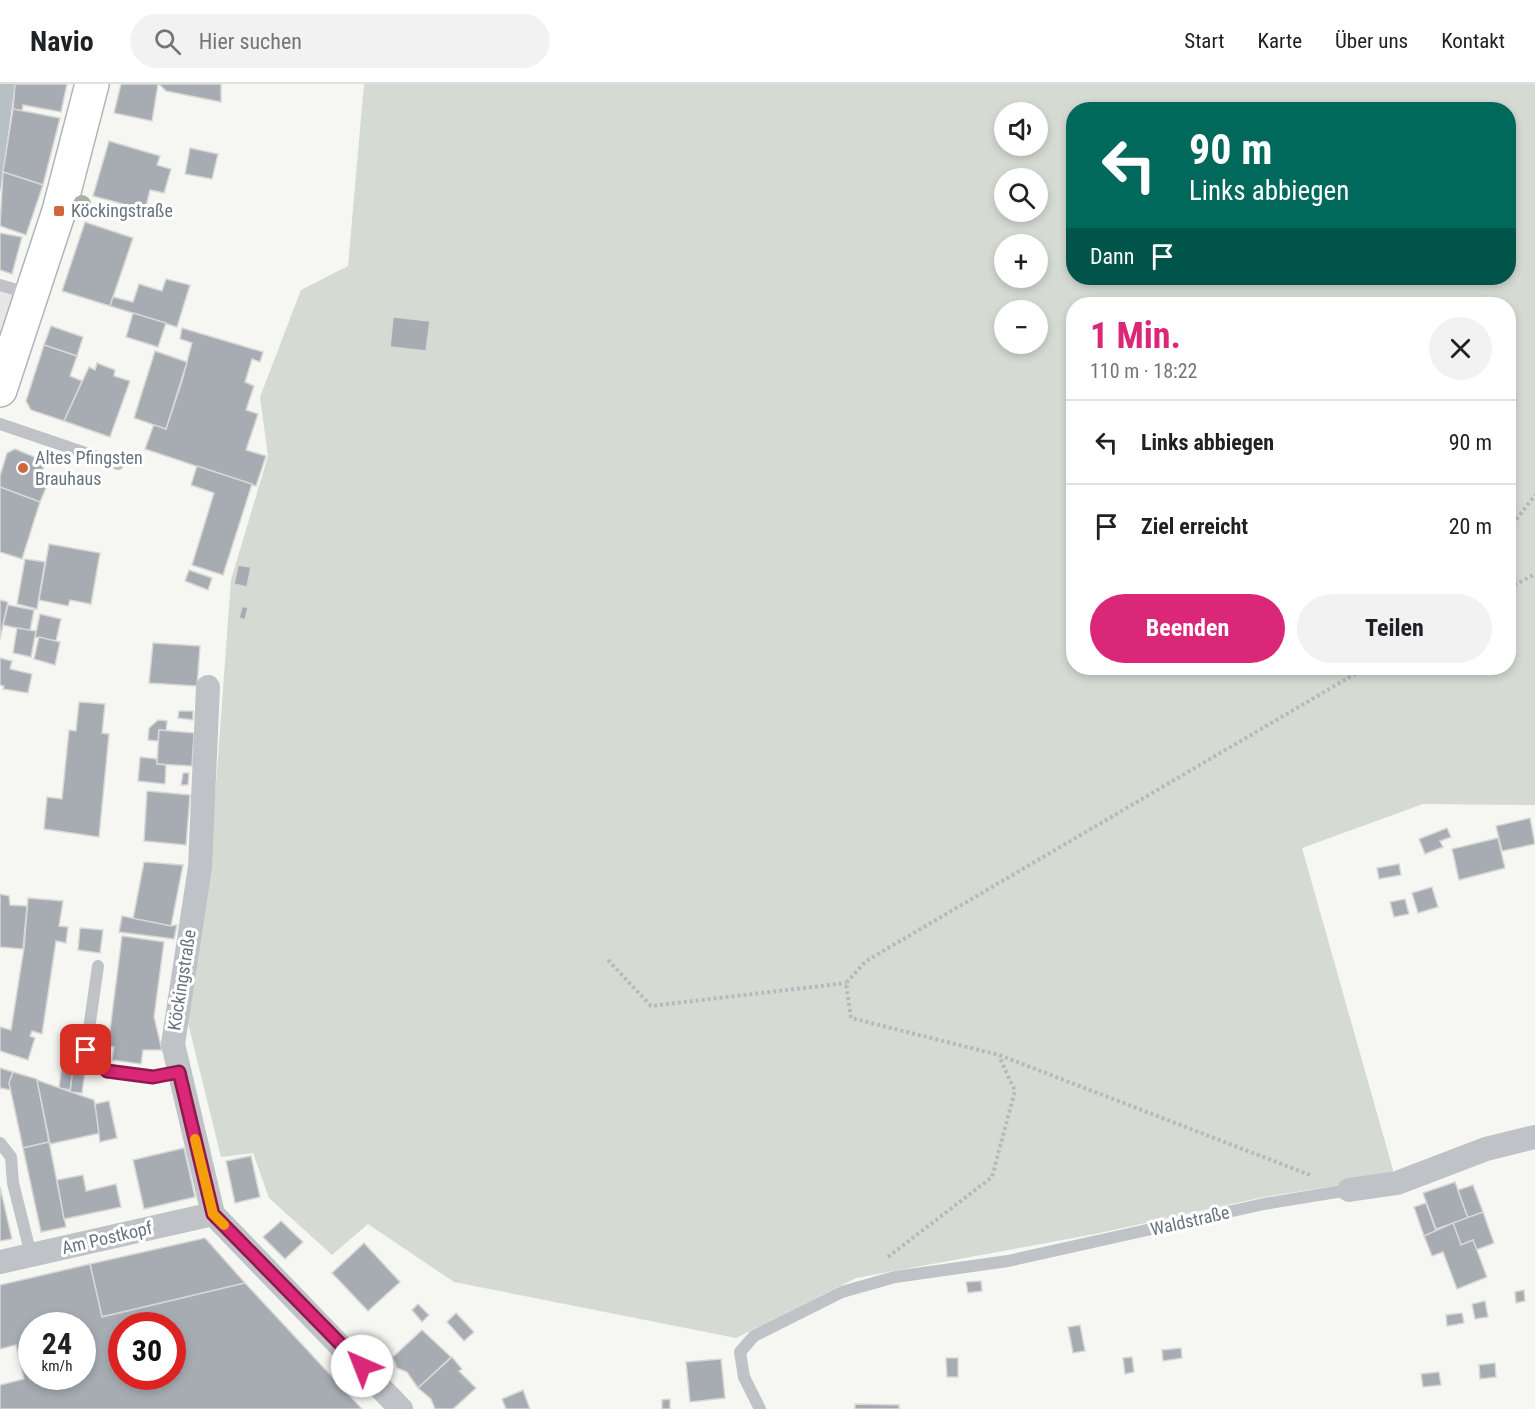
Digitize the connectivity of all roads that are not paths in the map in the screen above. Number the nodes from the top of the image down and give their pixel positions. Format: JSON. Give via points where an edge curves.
{"nodes":[{"id":1,"x":92,"y":84,"type":"edge"},
{"id":2,"x":0,"y":285,"type":"edge"},
{"id":3,"x":32,"y":294,"type":"junction"},
{"id":4,"x":0,"y":390,"type":"edge"},
{"id":5,"x":0,"y":424,"type":"edge"},
{"id":6,"x":118,"y":464,"type":"dead end"},
{"id":7,"x":208,"y":687,"type":"dead end"},
{"id":8,"x":98,"y":966,"type":"dead end"},
{"id":9,"x":179,"y":1072,"type":"junction"},
{"id":10,"x":1535,"y":1137,"type":"edge"},
{"id":11,"x":0,"y":1143,"type":"edge"},
{"id":12,"x":1349,"y":1190,"type":"joint"},
{"id":13,"x":213,"y":1214,"type":"junction"},
{"id":14,"x":31,"y":1255,"type":"junction"},
{"id":15,"x":0,"y":1262,"type":"edge"},
{"id":16,"x":401,"y":1409,"type":"edge"},
{"id":17,"x":760,"y":1409,"type":"edge"}],
"edges":[{"from":1,"to":3,"type":"main road"},
{"from":2,"to":3,"type":"lane"},
{"from":3,"to":4,"type":"main road"},
{"from":5,"to":6,"type":"lane"},
{"from":7,"to":9,"type":"street","name":"Köckingstraße","via":[[200,867],[172,1044]]},
{"from":8,"to":9,"type":"lane","via":[[86,1050],[107,1071],[153,1077]]},
{"from":9,"to":13,"type":"street","name":"Köckingstraße"},
{"from":10,"to":12,"type":"street","name":"Waldstraße","via":[[1486,1149],[1397,1183]]},
{"from":11,"to":14,"type":"lane","via":[[11,1158],[13,1183]]},
{"from":12,"to":17,"type":"lane","name":"Waldstraße","via":[[1264,1204],[1008,1261],[895,1277],[842,1292],[754,1336],[740,1352],[744,1377]]},
{"from":13,"to":14,"type":"street","name":"Am Postkopf"},
{"from":13,"to":16,"type":"street"},
{"from":14,"to":15,"type":"street","name":"Am Postkopf"}]}
